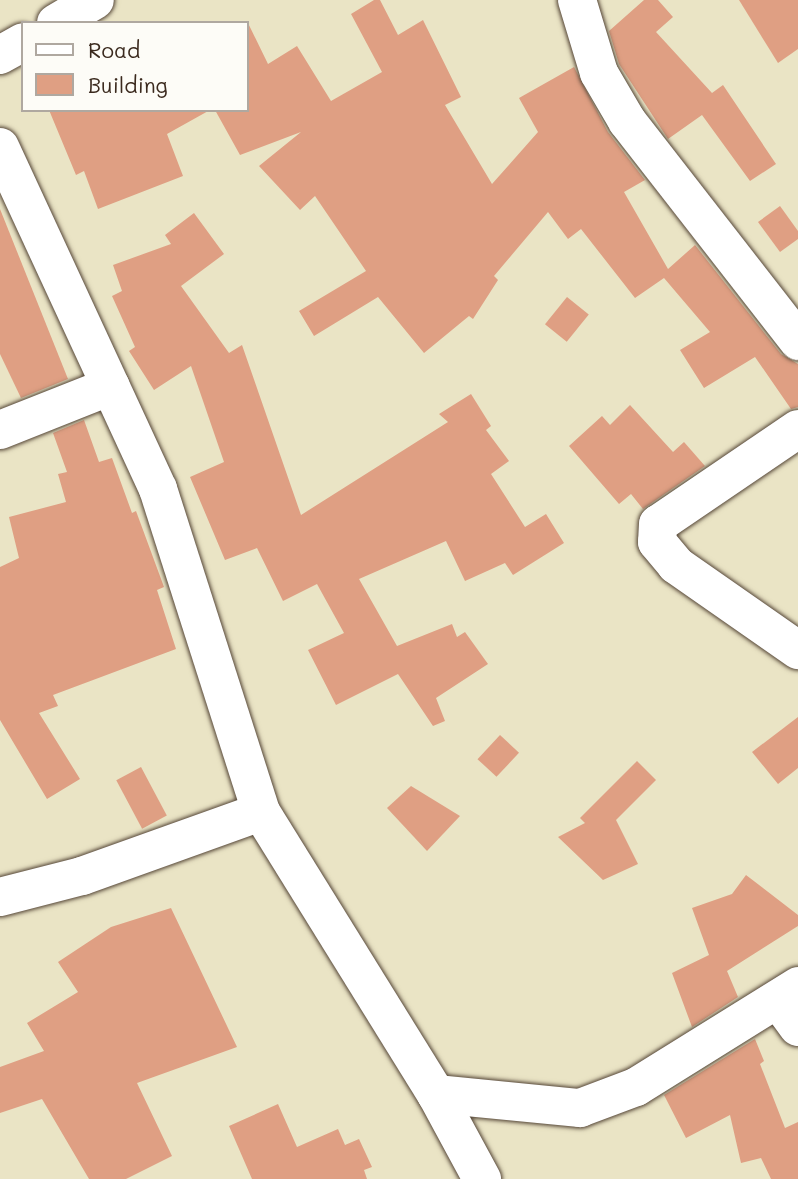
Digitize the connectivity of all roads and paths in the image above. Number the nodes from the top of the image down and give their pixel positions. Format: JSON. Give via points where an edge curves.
{"nodes":[{"id":1,"x":95,"y":0,"type":"edge"},
{"id":2,"x":578,"y":0,"type":"edge"},
{"id":3,"x":59,"y":21,"type":"edge"},
{"id":4,"x":21,"y":43,"type":"edge"},
{"id":5,"x":0,"y":55,"type":"edge"},
{"id":6,"x":0,"y":147,"type":"edge"},
{"id":7,"x":798,"y":341,"type":"edge"},
{"id":8,"x":111,"y":386,"type":"junction"},
{"id":9,"x":798,"y":429,"type":"edge"},
{"id":10,"x":0,"y":430,"type":"edge"},
{"id":11,"x":798,"y":650,"type":"edge"},
{"id":12,"x":261,"y":812,"type":"junction"},
{"id":13,"x":0,"y":897,"type":"edge"},
{"id":14,"x":792,"y":1005,"type":"edge"},
{"id":15,"x":436,"y":1094,"type":"junction"},
{"id":16,"x":482,"y":1179,"type":"edge"}],
"edges":[{"from":1,"to":3,"type":"street"},
{"from":2,"to":7,"type":"street","via":[[599,73],[627,121]]},
{"from":4,"to":5,"type":"street"},
{"from":6,"to":8,"type":"street"},
{"from":8,"to":10,"type":"street"},
{"from":8,"to":12,"type":"street","via":[[158,489]]},
{"from":9,"to":11,"type":"street","via":[[658,524],[657,542],[676,565]]},
{"from":12,"to":13,"type":"street","via":[[82,876]]},
{"from":12,"to":15,"type":"street"},
{"from":14,"to":15,"type":"street","via":[[636,1087],[580,1108]]},
{"from":15,"to":16,"type":"street"}]}
